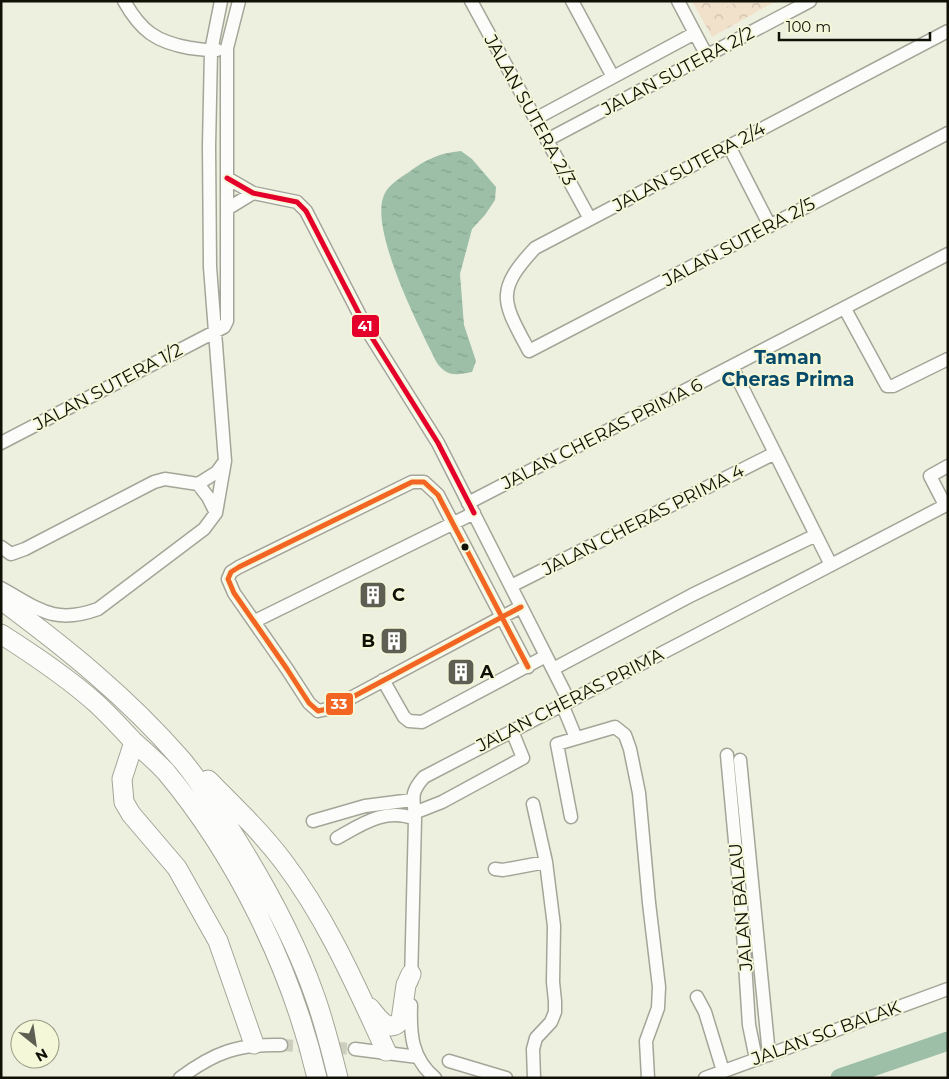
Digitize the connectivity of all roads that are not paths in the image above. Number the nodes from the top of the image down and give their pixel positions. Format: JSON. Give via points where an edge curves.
{"nodes":[{"id":1,"x":124,"y":1,"type":"edge"},
{"id":2,"x":221,"y":1,"type":"edge"},
{"id":3,"x":239,"y":1,"type":"edge"},
{"id":4,"x":471,"y":1,"type":"edge"},
{"id":5,"x":572,"y":1,"type":"edge"},
{"id":6,"x":678,"y":1,"type":"edge"},
{"id":7,"x":810,"y":1,"type":"edge"},
{"id":8,"x":948,"y":31,"type":"edge"},
{"id":9,"x":695,"y":34,"type":"junction"},
{"id":10,"x":227,"y":48,"type":"junction"},
{"id":11,"x":211,"y":51,"type":"junction"},
{"id":12,"x":707,"y":56,"type":"junction"},
{"id":13,"x":613,"y":77,"type":"junction"},
{"id":14,"x":535,"y":119,"type":"junction"},
{"id":15,"x":948,"y":134,"type":"edge"},
{"id":16,"x":546,"y":140,"type":"junction"},
{"id":17,"x":729,"y":146,"type":"junction"},
{"id":18,"x":227,"y":178,"type":"junction"},
{"id":19,"x":253,"y":192,"type":"junction"},
{"id":20,"x":227,"y":209,"type":"junction"},
{"id":21,"x":590,"y":219,"type":"junction"},
{"id":22,"x":770,"y":226,"type":"junction"},
{"id":23,"x":948,"y":254,"type":"edge"},
{"id":24,"x":845,"y":309,"type":"junction"},
{"id":25,"x":214,"y":331,"type":"junction"},
{"id":26,"x":529,"y":352,"type":"joint"},
{"id":27,"x":948,"y":359,"type":"edge"},
{"id":28,"x":732,"y":366,"type":"junction"},
{"id":29,"x":1,"y":443,"type":"edge"},
{"id":30,"x":775,"y":453,"type":"junction"},
{"id":31,"x":225,"y":460,"type":"junction"},
{"id":32,"x":948,"y":466,"type":"edge"},
{"id":33,"x":198,"y":484,"type":"junction"},
{"id":34,"x":946,"y":504,"type":"edge"},
{"id":35,"x":471,"y":508,"type":"junction"},
{"id":36,"x":216,"y":514,"type":"junction"},
{"id":37,"x":452,"y":525,"type":"junction"},
{"id":38,"x":816,"y":535,"type":"junction"},
{"id":39,"x":1,"y":547,"type":"edge"},
{"id":40,"x":831,"y":565,"type":"junction"},
{"id":41,"x":511,"y":586,"type":"junction"},
{"id":42,"x":1,"y":588,"type":"edge"},
{"id":43,"x":1,"y":600,"type":"edge"},
{"id":44,"x":521,"y":607,"type":"junction"},
{"id":45,"x":502,"y":618,"type":"junction"},
{"id":46,"x":255,"y":621,"type":"junction"},
{"id":47,"x":1,"y":634,"type":"edge"},
{"id":48,"x":546,"y":656,"type":"junction"},
{"id":49,"x":528,"y":666,"type":"junction"},
{"id":50,"x":553,"y":669,"type":"junction"},
{"id":51,"x":383,"y":680,"type":"junction"},
{"id":52,"x":566,"y":706,"type":"junction"},
{"id":53,"x":575,"y":735,"type":"junction"},
{"id":54,"x":134,"y":742,"type":"junction"},
{"id":55,"x":516,"y":742,"type":"junction"},
{"id":56,"x":727,"y":755,"type":"dead end"},
{"id":57,"x":182,"y":759,"type":"junction"},
{"id":58,"x":740,"y":760,"type":"dead end"},
{"id":59,"x":533,"y":804,"type":"dead end"},
{"id":60,"x":414,"y":810,"type":"junction"},
{"id":61,"x":571,"y":817,"type":"dead end"},
{"id":62,"x":313,"y":821,"type":"dead end"},
{"id":63,"x":337,"y":838,"type":"dead end"},
{"id":64,"x":546,"y":862,"type":"junction"},
{"id":65,"x":495,"y":869,"type":"dead end"},
{"id":66,"x":411,"y":974,"type":"junction"},
{"id":67,"x":948,"y":989,"type":"edge"},
{"id":68,"x":360,"y":995,"type":"junction"},
{"id":69,"x":697,"y":996,"type":"dead end"},
{"id":70,"x":410,"y":1034,"type":"junction"},
{"id":71,"x":254,"y":1044,"type":"junction"},
{"id":72,"x":281,"y":1045,"type":"tunnel mouth"},
{"id":73,"x":355,"y":1048,"type":"tunnel mouth"},
{"id":74,"x":386,"y":1052,"type":"junction"},
{"id":75,"x":769,"y":1055,"type":"junction"},
{"id":76,"x":418,"y":1057,"type":"junction"},
{"id":77,"x":756,"y":1059,"type":"junction"},
{"id":78,"x":449,"y":1061,"type":"dead end"},
{"id":79,"x":724,"y":1071,"type":"junction"},
{"id":80,"x":180,"y":1078,"type":"edge"},
{"id":81,"x":317,"y":1078,"type":"edge"},
{"id":82,"x":338,"y":1078,"type":"edge"},
{"id":83,"x":435,"y":1078,"type":"edge"},
{"id":84,"x":506,"y":1078,"type":"edge"},
{"id":85,"x":534,"y":1078,"type":"edge"},
{"id":86,"x":648,"y":1078,"type":"edge"},
{"id":87,"x":705,"y":1078,"type":"edge"}],
"edges":[{"from":1,"to":11,"type":"street","via":[[141,26],[154,38],[170,45]]},
{"from":2,"to":11,"type":"street"},
{"from":3,"to":10,"type":"street"},
{"from":4,"to":14,"type":"street","name":"JALAN SUTERA 2/3"},
{"from":5,"to":13,"type":"street"},
{"from":6,"to":9,"type":"street"},
{"from":7,"to":12,"type":"street","name":"JALAN SUTERA 2/2"},
{"from":8,"to":17,"type":"street","name":"JALAN SUTERA 2/4"},
{"from":9,"to":12,"type":"street"},
{"from":9,"to":13,"type":"street"},
{"from":10,"to":11,"type":"street"},
{"from":10,"to":18,"type":"street"},
{"from":11,"to":25,"type":"street","via":[[210,267]]},
{"from":12,"to":16,"type":"street","name":"JALAN SUTERA 2/2"},
{"from":13,"to":14,"type":"street"},
{"from":14,"to":16,"type":"street","name":"JALAN SUTERA 2/3"},
{"from":15,"to":22,"type":"street","name":"JALAN SUTERA 2/5"},
{"from":16,"to":21,"type":"street","name":"JALAN SUTERA 2/3"},
{"from":17,"to":21,"type":"street","name":"JALAN SUTERA 2/4"},
{"from":17,"to":22,"type":"street"},
{"from":18,"to":19,"type":"street"},
{"from":18,"to":20,"type":"street"},
{"from":19,"to":20,"type":"street"},
{"from":19,"to":35,"type":"street","via":[[297,202],[306,211],[369,333],[438,444]]},
{"from":20,"to":25,"type":"street","via":[[227,321],[224,327]]},
{"from":21,"to":26,"type":"street","name":"JALAN SUTERA 2/4","via":[[535,248],[508,282],[506,298],[510,313]]},
{"from":22,"to":26,"type":"street","name":"JALAN SUTERA 2/5"},
{"from":23,"to":24,"type":"street","name":"JALAN CHERAS PRIMA 6"},
{"from":24,"to":27,"type":"street","via":[[886,386],[893,386]]},
{"from":24,"to":28,"type":"street","name":"JALAN CHERAS PRIMA 6"},
{"from":25,"to":29,"type":"street","name":"JALAN SUTERA 1/2"},
{"from":25,"to":31,"type":"street"},
{"from":28,"to":30,"type":"street"},
{"from":28,"to":35,"type":"street","name":"JALAN CHERAS PRIMA 6"},
{"from":30,"to":38,"type":"street"},
{"from":30,"to":41,"type":"street","name":"JALAN CHERAS PRIMA 4"},
{"from":31,"to":33,"type":"street","via":[[217,472]]},
{"from":31,"to":36,"type":"street"},
{"from":32,"to":34,"type":"street","via":[[930,476]]},
{"from":33,"to":36,"type":"street"},
{"from":33,"to":39,"type":"street","via":[[165,479],[154,482],[25,549],[11,554]]},
{"from":34,"to":40,"type":"street","name":"JALAN CHERAS PRIMA"},
{"from":35,"to":37,"type":"street","name":"JALAN CHERAS PRIMA 6"},
{"from":35,"to":41,"type":"street"},
{"from":36,"to":42,"type":"street","via":[[204,529],[98,609],[78,616],[54,616]]},
{"from":37,"to":45,"type":"street"},
{"from":37,"to":46,"type":"street","name":"JALAN CHERAS PRIMA 6"},
{"from":37,"to":46,"type":"street","via":[[438,495],[424,482],[412,482],[231,572],[229,586]]},
{"from":38,"to":40,"type":"street"},
{"from":38,"to":50,"type":"street","via":[[692,595]]},
{"from":40,"to":52,"type":"street","name":"JALAN CHERAS PRIMA"},
{"from":41,"to":44,"type":"street"},
{"from":43,"to":57,"type":"highway","via":[[57,641],[111,687]]},
{"from":44,"to":45,"type":"street"},
{"from":44,"to":48,"type":"street"},
{"from":45,"to":49,"type":"street"},
{"from":45,"to":51,"type":"street"},
{"from":46,"to":51,"type":"street","via":[[308,704],[318,710],[332,708]]},
{"from":47,"to":54,"type":"highway","via":[[96,703]]},
{"from":48,"to":49,"type":"street"},
{"from":48,"to":50,"type":"street"},
{"from":49,"to":51,"type":"street","via":[[415,723],[404,717]]},
{"from":50,"to":52,"type":"street"},
{"from":52,"to":53,"type":"street"},
{"from":52,"to":55,"type":"street","name":"JALAN CHERAS PRIMA"},
{"from":53,"to":61,"type":"street","via":[[557,744]]},
{"from":53,"to":86,"type":"street","via":[[615,727],[625,735],[630,749],[638,792],[659,987],[658,1008],[646,1041]]},
{"from":54,"to":71,"type":"highway","via":[[122,779],[124,802],[177,868],[218,941]]},
{"from":54,"to":81,"type":"highway","via":[[164,770],[195,809],[257,912],[295,1000]]},
{"from":55,"to":60,"type":"street","name":"JALAN CHERAS PRIMA","via":[[424,777],[414,788]]},
{"from":55,"to":60,"type":"street","via":[[523,758],[442,802]]},
{"from":56,"to":77,"type":"street","name":"JALAN BALAU","via":[[749,1025]]},
{"from":57,"to":68,"type":"highway","via":[[202,774],[283,861],[329,932]]},
{"from":57,"to":82,"type":"highway","via":[[234,836],[296,947],[314,994]]},
{"from":58,"to":75,"type":"street"},
{"from":59,"to":64,"type":"street"},
{"from":60,"to":62,"type":"street","via":[[365,806]]},
{"from":60,"to":63,"type":"street","via":[[385,815]]},
{"from":60,"to":66,"type":"street","name":"JALAN CHERAS PRIMA"},
{"from":64,"to":65,"type":"street"},
{"from":64,"to":85,"type":"street","via":[[554,926],[555,1012],[551,1022],[536,1038]]},
{"from":66,"to":68,"type":"highway","via":[[398,1023],[383,1024]]},
{"from":66,"to":70,"type":"street","name":"JALAN CHERAS PRIMA"},
{"from":67,"to":75,"type":"street","name":"JALAN SG BALAK"},
{"from":68,"to":74,"type":"highway"},
{"from":69,"to":79,"type":"street"},
{"from":70,"to":74,"type":"street","via":[[402,1046]]},
{"from":70,"to":76,"type":"street"},
{"from":71,"to":72,"type":"street"},
{"from":71,"to":80,"type":"street","via":[[222,1053]]},
{"from":73,"to":74,"type":"street"},
{"from":74,"to":76,"type":"street"},
{"from":75,"to":77,"type":"street","name":"JALAN SG BALAK"},
{"from":76,"to":83,"type":"street"},
{"from":77,"to":79,"type":"street","name":"JALAN SG BALAK"},
{"from":78,"to":84,"type":"street"},
{"from":79,"to":87,"type":"street","name":"JALAN SG BALAK"}]}
